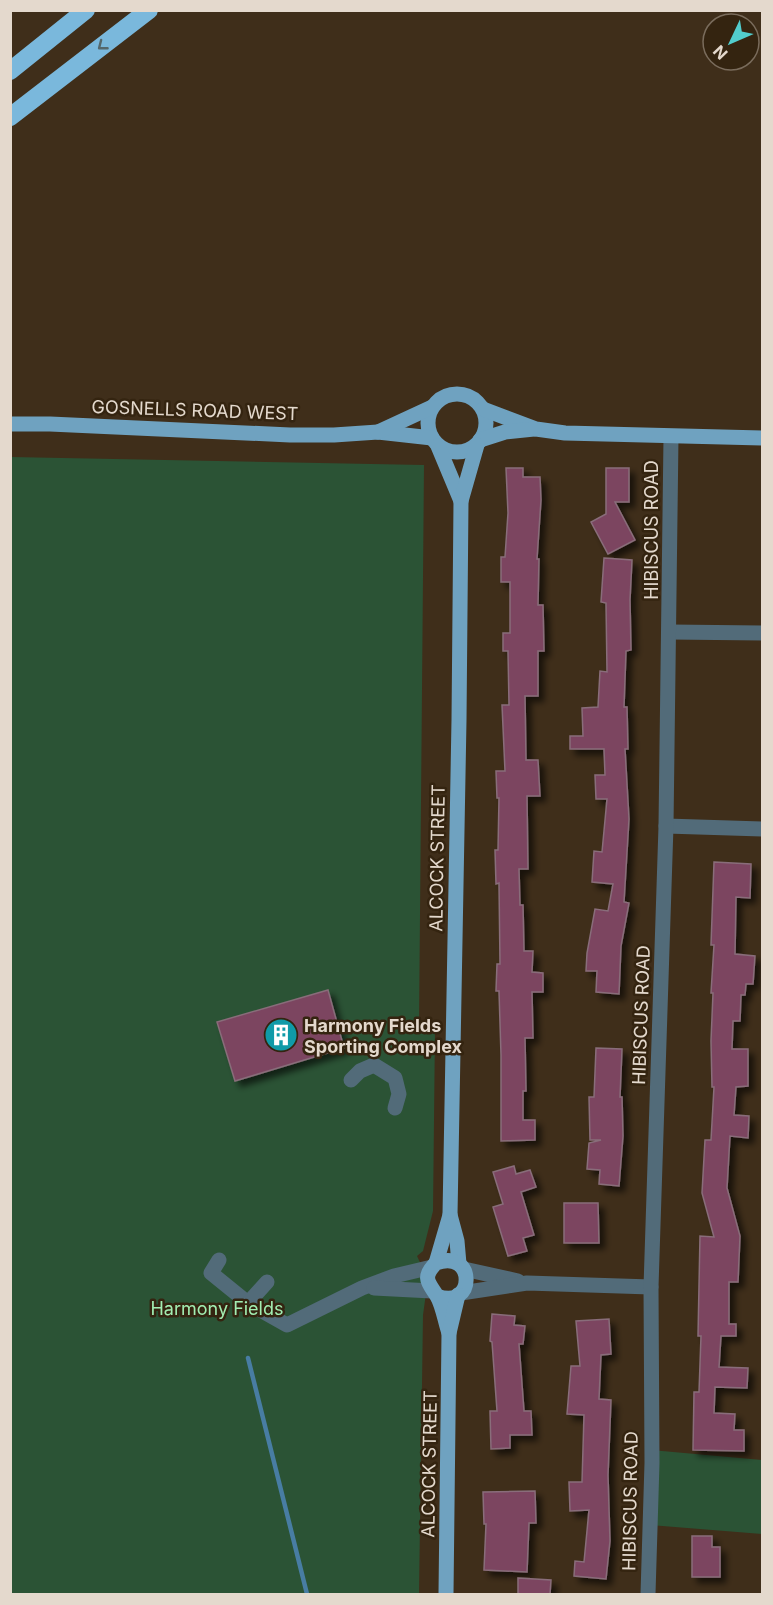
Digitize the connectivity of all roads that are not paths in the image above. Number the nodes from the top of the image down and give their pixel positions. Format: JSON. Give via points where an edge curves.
{"nodes":[{"id":1,"x":86,"y":10,"type":"edge"},
{"id":2,"x":148,"y":10,"type":"edge"},
{"id":3,"x":10,"y":71,"type":"edge"},
{"id":4,"x":14,"y":115,"type":"edge"},
{"id":5,"x":432,"y":407,"type":"junction"},
{"id":6,"x":483,"y":409,"type":"junction"},
{"id":7,"x":10,"y":424,"type":"edge"},
{"id":8,"x":537,"y":429,"type":"junction"},
{"id":9,"x":378,"y":432,"type":"junction"},
{"id":10,"x":671,"y":436,"type":"junction"},
{"id":11,"x":762,"y":438,"type":"edge"},
{"id":12,"x":435,"y":442,"type":"junction"},
{"id":13,"x":478,"y":442,"type":"junction"},
{"id":14,"x":460,"y":501,"type":"junction"},
{"id":15,"x":670,"y":632,"type":"junction"},
{"id":16,"x":762,"y":633,"type":"edge"},
{"id":17,"x":666,"y":826,"type":"junction"},
{"id":18,"x":762,"y":830,"type":"edge"},
{"id":19,"x":351,"y":1080,"type":"dead end"},
{"id":20,"x":395,"y":1108,"type":"dead end"},
{"id":21,"x":450,"y":1215,"type":"junction"},
{"id":22,"x":219,"y":1260,"type":"dead end"},
{"id":23,"x":434,"y":1265,"type":"junction"},
{"id":24,"x":461,"y":1266,"type":"junction"},
{"id":25,"x":267,"y":1282,"type":"dead end"},
{"id":26,"x":527,"y":1283,"type":"junction"},
{"id":27,"x":651,"y":1287,"type":"junction"},
{"id":28,"x":362,"y":1288,"type":"junction"},
{"id":29,"x":434,"y":1294,"type":"junction"},
{"id":30,"x":460,"y":1294,"type":"junction"},
{"id":31,"x":248,"y":1303,"type":"junction"},
{"id":32,"x":449,"y":1333,"type":"junction"},
{"id":33,"x":446,"y":1594,"type":"edge"},
{"id":34,"x":648,"y":1594,"type":"edge"}],
"edges":[{"from":1,"to":3,"type":"highway"},
{"from":2,"to":4,"type":"highway","one_way":true},
{"from":5,"to":6,"type":"main road","name":"GOSNELLS ROAD WEST","via":[[448,395],[458,394],[468,396]]},
{"from":5,"to":9,"type":"main road","name":"GOSNELLS ROAD WEST"},
{"from":5,"to":12,"type":"main road","via":[[428,422]]},
{"from":6,"to":8,"type":"main road","name":"GOSNELLS ROAD WEST"},
{"from":6,"to":13,"type":"main road","via":[[486,425]]},
{"from":7,"to":9,"type":"main road","name":"GOSNELLS ROAD WEST","via":[[290,435]]},
{"from":8,"to":10,"type":"main road","name":"GOSNELLS ROAD WEST"},
{"from":8,"to":13,"type":"main road","name":"GOSNELLS ROAD WEST","via":[[505,432]]},
{"from":9,"to":12,"type":"main road","name":"GOSNELLS ROAD WEST"},
{"from":10,"to":11,"type":"main road","name":"GOSNELLS ROAD WEST"},
{"from":10,"to":15,"type":"street","name":"HIBISCUS ROAD"},
{"from":12,"to":13,"type":"main road","name":"GOSNELLS ROAD WEST","via":[[446,450],[462,452]]},
{"from":12,"to":14,"type":"main road","name":"ALCOCK STREET"},
{"from":13,"to":14,"type":"main road","name":"ALCOCK STREET"},
{"from":14,"to":21,"type":"main road","name":"ALCOCK STREET"},
{"from":15,"to":16,"type":"street"},
{"from":15,"to":17,"type":"street","name":"HIBISCUS ROAD"},
{"from":17,"to":18,"type":"street"},
{"from":17,"to":27,"type":"street","name":"HIBISCUS ROAD"},
{"from":19,"to":20,"type":"street","via":[[374,1065],[395,1078],[399,1094]]},
{"from":21,"to":23,"type":"main road","name":"ALCOCK STREET"},
{"from":21,"to":24,"type":"main road","name":"ALCOCK STREET"},
{"from":22,"to":31,"type":"street","via":[[211,1273]]},
{"from":23,"to":24,"type":"main road","via":[[451,1260]]},
{"from":23,"to":28,"type":"street"},
{"from":23,"to":29,"type":"main road","name":"ALCOCK STREET","via":[[428,1278]]},
{"from":24,"to":26,"type":"street"},
{"from":24,"to":30,"type":"main road","name":"ALCOCK STREET","via":[[466,1283]]},
{"from":25,"to":31,"type":"street"},
{"from":26,"to":27,"type":"street"},
{"from":26,"to":30,"type":"street"},
{"from":27,"to":34,"type":"street","name":"HIBISCUS ROAD"},
{"from":28,"to":29,"type":"street","via":[[389,1287]]},
{"from":28,"to":31,"type":"street","via":[[287,1324]]},
{"from":29,"to":30,"type":"main road","via":[[452,1299]]},
{"from":29,"to":32,"type":"main road","name":"ALCOCK STREET"},
{"from":30,"to":32,"type":"main road","name":"ALCOCK STREET"},
{"from":32,"to":33,"type":"main road","name":"ALCOCK STREET"}]}
